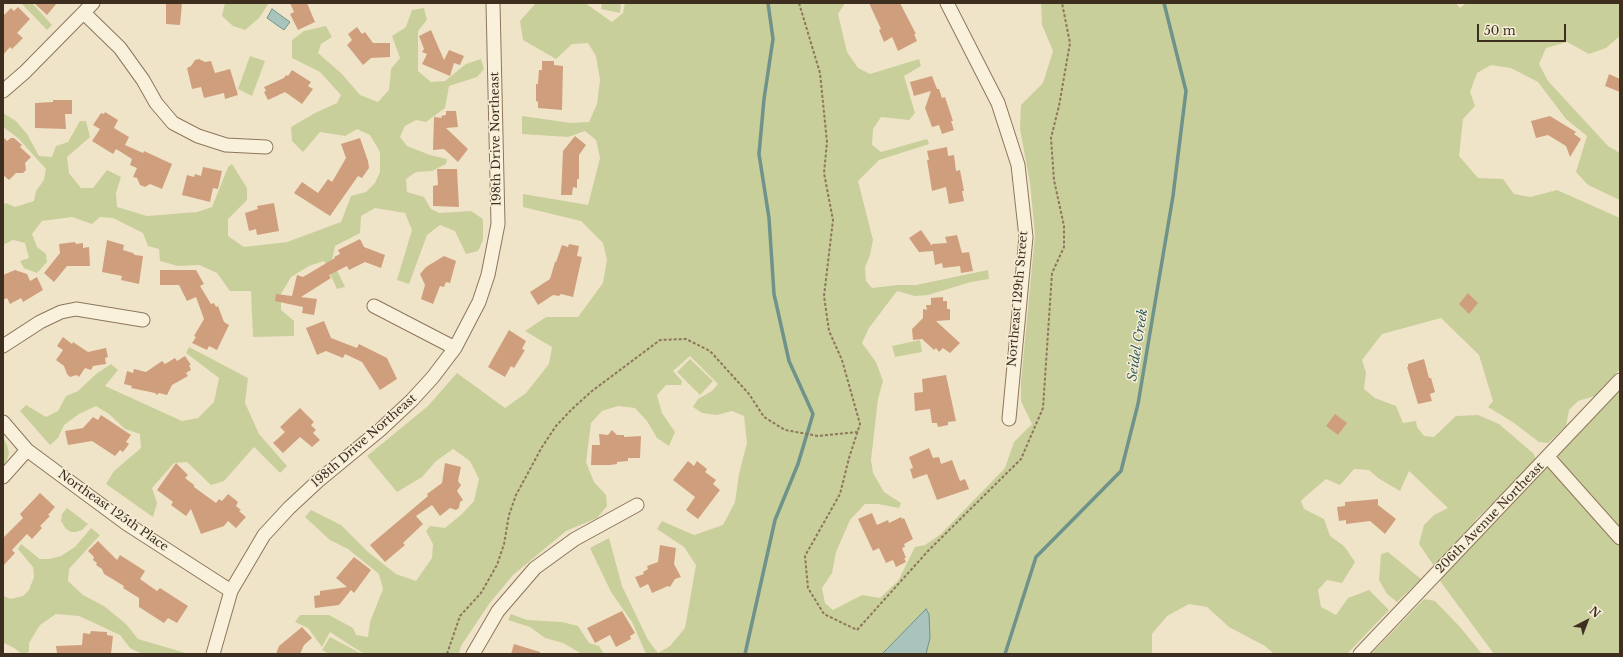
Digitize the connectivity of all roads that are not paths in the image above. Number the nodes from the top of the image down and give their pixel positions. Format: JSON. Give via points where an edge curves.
{"nodes":[{"id":1,"x":93,"y":3,"type":"edge"},
{"id":2,"x":493,"y":3,"type":"edge"},
{"id":3,"x":947,"y":3,"type":"edge"},
{"id":4,"x":84,"y":13,"type":"junction"},
{"id":5,"x":3,"y":90,"type":"edge"},
{"id":6,"x":266,"y":147,"type":"dead end"},
{"id":7,"x":374,"y":306,"type":"dead end"},
{"id":8,"x":143,"y":320,"type":"dead end"},
{"id":9,"x":3,"y":346,"type":"edge"},
{"id":10,"x":455,"y":348,"type":"junction"},
{"id":11,"x":1620,"y":380,"type":"edge"},
{"id":12,"x":1009,"y":419,"type":"dead end"},
{"id":13,"x":3,"y":422,"type":"edge"},
{"id":14,"x":27,"y":450,"type":"junction"},
{"id":15,"x":1548,"y":457,"type":"junction"},
{"id":16,"x":3,"y":477,"type":"edge"},
{"id":17,"x":637,"y":505,"type":"dead end"},
{"id":18,"x":1620,"y":538,"type":"edge"},
{"id":19,"x":231,"y":591,"type":"junction"},
{"id":20,"x":213,"y":654,"type":"edge"},
{"id":21,"x":473,"y":654,"type":"edge"},
{"id":22,"x":1360,"y":654,"type":"edge"}],
"edges":[{"from":1,"to":4,"type":"street"},
{"from":2,"to":10,"type":"street","name":"198th Drive Northeast","via":[[498,224],[488,275],[479,302]]},
{"from":3,"to":12,"type":"street","name":"Northeast 129th Street","via":[[998,103],[1018,165],[1026,237]]},
{"from":4,"to":5,"type":"street","via":[[25,72]]},
{"from":4,"to":6,"type":"street","via":[[120,48],[172,123],[198,136],[226,145]]},
{"from":7,"to":10,"type":"street"},
{"from":8,"to":9,"type":"street","via":[[68,311],[40,322]]},
{"from":10,"to":19,"type":"street","name":"198th Drive Northeast","via":[[412,400],[318,481],[264,535]]},
{"from":11,"to":15,"type":"street","name":"206th Avenue Northeast"},
{"from":13,"to":14,"type":"street","name":"Northeast 125th Place"},
{"from":14,"to":16,"type":"street"},
{"from":14,"to":19,"type":"street","name":"Northeast 125th Place","via":[[127,524]]},
{"from":15,"to":18,"type":"street"},
{"from":15,"to":22,"type":"street","name":"206th Avenue Northeast"},
{"from":17,"to":21,"type":"street","via":[[574,539],[534,568],[498,611]]},
{"from":19,"to":20,"type":"street","name":"198th Drive Northeast"}]}
